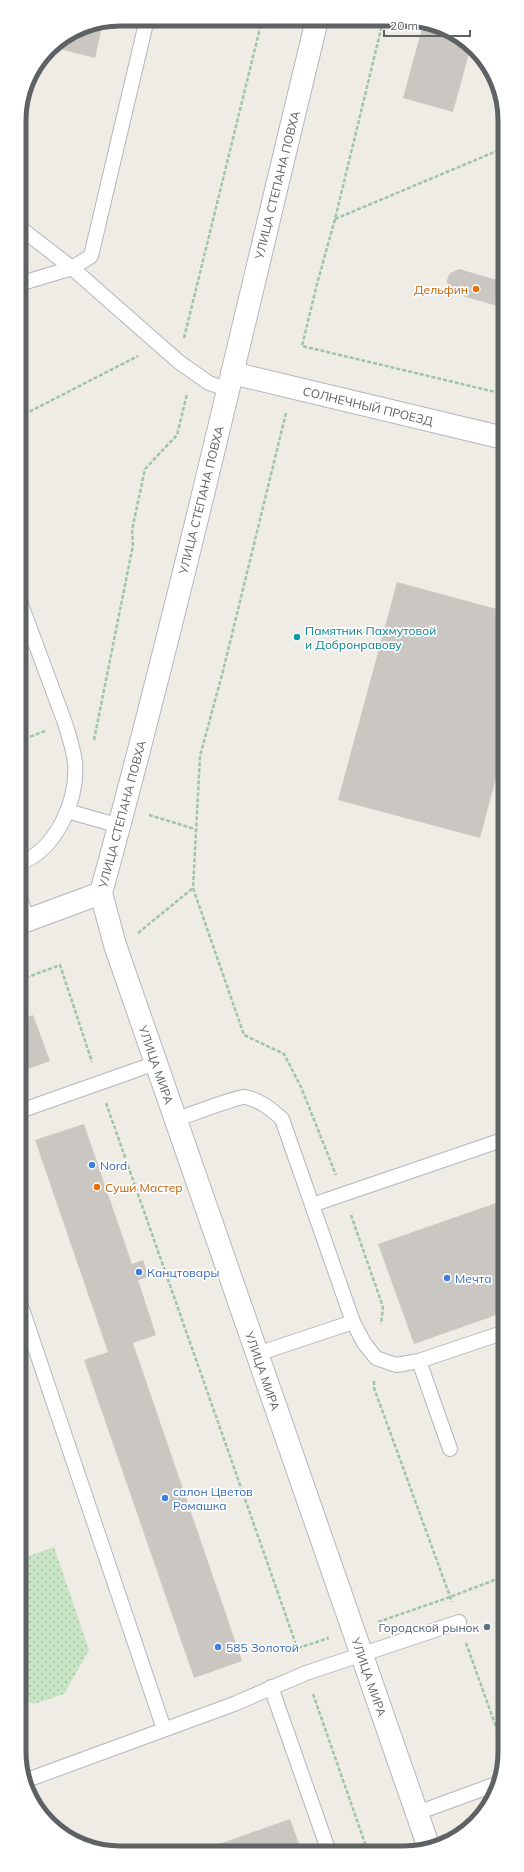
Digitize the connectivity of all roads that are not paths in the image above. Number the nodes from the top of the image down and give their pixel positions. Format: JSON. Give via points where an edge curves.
{"nodes":[{"id":1,"x":145,"y":26,"type":"edge"},
{"id":2,"x":316,"y":26,"type":"edge"},
{"id":3,"x":26,"y":232,"type":"edge"},
{"id":4,"x":72,"y":268,"type":"junction"},
{"id":5,"x":26,"y":282,"type":"edge"},
{"id":6,"x":230,"y":381,"type":"junction"},
{"id":7,"x":498,"y":437,"type":"edge"},
{"id":8,"x":26,"y":618,"type":"edge"},
{"id":9,"x":67,"y":811,"type":"junction"},
{"id":10,"x":120,"y":826,"type":"junction"},
{"id":11,"x":26,"y":861,"type":"edge"},
{"id":12,"x":101,"y":893,"type":"junction"},
{"id":13,"x":26,"y":921,"type":"edge"},
{"id":14,"x":156,"y":1062,"type":"junction"},
{"id":15,"x":26,"y":1108,"type":"edge"},
{"id":16,"x":177,"y":1119,"type":"junction"},
{"id":17,"x":498,"y":1141,"type":"edge"},
{"id":18,"x":312,"y":1204,"type":"junction"},
{"id":19,"x":26,"y":1321,"type":"edge"},
{"id":20,"x":353,"y":1322,"type":"junction"},
{"id":21,"x":498,"y":1334,"type":"edge"},
{"id":22,"x":257,"y":1354,"type":"junction"},
{"id":23,"x":419,"y":1361,"type":"junction"},
{"id":24,"x":450,"y":1449,"type":"dead end"},
{"id":25,"x":459,"y":1622,"type":"road end"},
{"id":26,"x":362,"y":1655,"type":"junction"},
{"id":27,"x":272,"y":1688,"type":"junction"},
{"id":28,"x":164,"y":1729,"type":"junction"},
{"id":29,"x":30,"y":1779,"type":"edge"},
{"id":30,"x":492,"y":1786,"type":"edge"},
{"id":31,"x":417,"y":1813,"type":"junction"},
{"id":32,"x":427,"y":1843,"type":"edge"},
{"id":33,"x":327,"y":1846,"type":"edge"}],
"edges":[{"from":1,"to":4,"type":"lane","via":[[91,256]]},
{"from":2,"to":6,"type":"street","name":"УЛИЦА СТЕПАНА ПОВХА"},
{"from":3,"to":4,"type":"lane"},
{"from":4,"to":5,"type":"lane"},
{"from":4,"to":6,"type":"lane","via":[[192,372],[210,383]]},
{"from":6,"to":7,"type":"street","name":"СОЛНЕЧНЫЙ ПРОЕЗД"},
{"from":6,"to":10,"type":"street","name":"УЛИЦА СТЕПАНА ПОВХА"},
{"from":8,"to":9,"type":"lane","via":[[72,743],[74,779]]},
{"from":9,"to":10,"type":"lane"},
{"from":9,"to":11,"type":"lane","via":[[46,846]]},
{"from":10,"to":12,"type":"street","name":"УЛИЦА СТЕПАНА ПОВХА"},
{"from":12,"to":13,"type":"street","name":"УЛИЦА СТЕПАНА ПОВХА"},
{"from":12,"to":14,"type":"street","name":"УЛИЦА МИРА","via":[[115,945]]},
{"from":14,"to":15,"type":"lane"},
{"from":14,"to":16,"type":"street","name":"УЛИЦА МИРА"},
{"from":16,"to":18,"type":"lane","via":[[243,1097],[271,1108],[282,1119]]},
{"from":16,"to":22,"type":"street","name":"УЛИЦА МИРА"},
{"from":17,"to":18,"type":"lane"},
{"from":18,"to":20,"type":"lane"},
{"from":19,"to":28,"type":"lane"},
{"from":20,"to":22,"type":"lane"},
{"from":20,"to":23,"type":"lane","via":[[364,1343],[376,1358],[396,1365]]},
{"from":21,"to":23,"type":"lane"},
{"from":22,"to":26,"type":"street","name":"УЛИЦА МИРА"},
{"from":23,"to":24,"type":"lane"},
{"from":25,"to":26,"type":"lane"},
{"from":26,"to":27,"type":"lane","via":[[306,1673]]},
{"from":26,"to":31,"type":"street","name":"УЛИЦА МИРА"},
{"from":27,"to":28,"type":"lane"},
{"from":27,"to":33,"type":"lane"},
{"from":28,"to":29,"type":"lane"},
{"from":30,"to":31,"type":"lane"},
{"from":31,"to":32,"type":"street","name":"УЛИЦА МИРА"}]}
